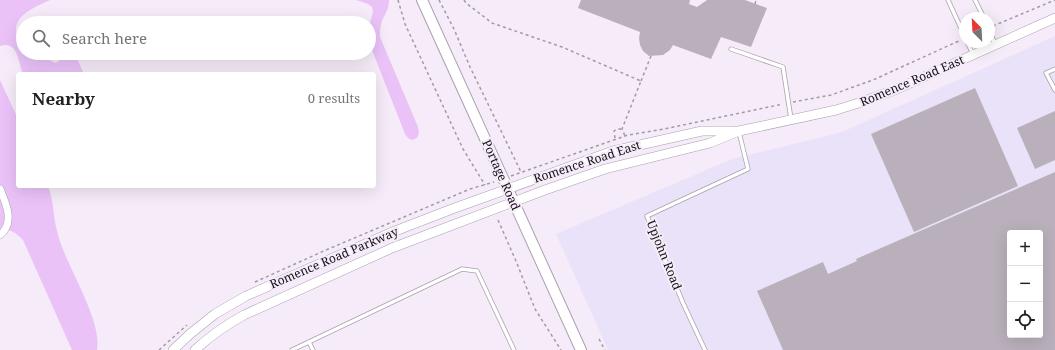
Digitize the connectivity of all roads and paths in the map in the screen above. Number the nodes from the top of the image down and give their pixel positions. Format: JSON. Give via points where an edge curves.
{"nodes":[{"id":1,"x":398,"y":0,"type":"edge"},
{"id":2,"x":422,"y":0,"type":"edge"},
{"id":3,"x":439,"y":0,"type":"edge"},
{"id":4,"x":464,"y":0,"type":"edge"},
{"id":5,"x":756,"y":0,"type":"edge"},
{"id":6,"x":948,"y":0,"type":"edge"},
{"id":7,"x":975,"y":0,"type":"edge"},
{"id":8,"x":1055,"y":0,"type":"edge"},
{"id":9,"x":755,"y":4,"type":"dead end"},
{"id":10,"x":981,"y":12,"type":"edge"},
{"id":11,"x":1055,"y":18,"type":"edge"},
{"id":12,"x":959,"y":24,"type":"edge"},
{"id":13,"x":995,"y":26,"type":"edge"},
{"id":14,"x":996,"y":45,"type":"joint"},
{"id":15,"x":970,"y":48,"type":"edge"},
{"id":16,"x":730,"y":49,"type":"dead end"},
{"id":17,"x":973,"y":55,"type":"junction"},
{"id":18,"x":651,"y":56,"type":"dead end"},
{"id":19,"x":1055,"y":69,"type":"edge"},
{"id":20,"x":641,"y":81,"type":"junction"},
{"id":21,"x":1055,"y":90,"type":"edge"},
{"id":22,"x":791,"y":120,"type":"junction"},
{"id":23,"x":622,"y":129,"type":"junction"},
{"id":24,"x":739,"y":131,"type":"junction"},
{"id":25,"x":625,"y":136,"type":"dead end"},
{"id":26,"x":615,"y":139,"type":"dead end"},
{"id":27,"x":521,"y":172,"type":"dead end"},
{"id":28,"x":485,"y":184,"type":"dead end"},
{"id":29,"x":0,"y":189,"type":"edge"},
{"id":30,"x":507,"y":189,"type":"junction"},
{"id":31,"x":513,"y":202,"type":"junction"},
{"id":32,"x":498,"y":220,"type":"dead end"},
{"id":33,"x":0,"y":235,"type":"edge"},
{"id":34,"x":599,"y":340,"type":"dead end"},
{"id":35,"x":309,"y":342,"type":"junction"},
{"id":36,"x":173,"y":350,"type":"edge"},
{"id":37,"x":195,"y":350,"type":"edge"},
{"id":38,"x":292,"y":350,"type":"edge"},
{"id":39,"x":313,"y":350,"type":"edge"},
{"id":40,"x":514,"y":350,"type":"edge"},
{"id":41,"x":561,"y":350,"type":"edge"},
{"id":42,"x":581,"y":350,"type":"edge"},
{"id":43,"x":605,"y":350,"type":"edge"},
{"id":44,"x":705,"y":350,"type":"edge"}],
"edges":[{"from":1,"to":28,"type":"path","via":[[405,24],[463,149]]},
{"from":2,"to":30,"type":"main road","name":"Portage Road"},
{"from":3,"to":27,"type":"path"},
{"from":4,"to":20,"type":"path","via":[[492,23],[562,47]]},
{"from":5,"to":9,"type":"path"},
{"from":6,"to":12,"type":"lane"},
{"from":7,"to":10,"type":"lane"},
{"from":8,"to":13,"type":"path"},
{"from":11,"to":14,"type":"street","name":"Romence Road East"},
{"from":14,"to":17,"type":"street","name":"Romence Road East"},
{"from":15,"to":17,"type":"lane"},
{"from":16,"to":22,"type":"lane","via":[[783,67]]},
{"from":17,"to":22,"type":"street","name":"Romence Road East","via":[[862,102]]},
{"from":18,"to":20,"type":"path"},
{"from":19,"to":21,"type":"lane","via":[[1046,73]]},
{"from":20,"to":23,"type":"path"},
{"from":22,"to":24,"type":"street","name":"Romence Road East"},
{"from":23,"to":25,"type":"path"},
{"from":23,"to":26,"type":"path","via":[[614,131]]},
{"from":24,"to":30,"type":"street","name":"Romence Road East","via":[[702,131],[635,145]]},
{"from":24,"to":31,"type":"street","name":"Romence Road East","via":[[710,143],[605,169]]},
{"from":24,"to":44,"type":"lane","name":"Upjohn Road","via":[[748,169],[647,216]]},
{"from":29,"to":33,"type":"street","via":[[9,217]]},
{"from":30,"to":31,"type":"main road","name":"Portage Road"},
{"from":30,"to":36,"type":"street","name":"Romence Road Parkway","via":[[390,233],[246,296],[215,314]]},
{"from":31,"to":37,"type":"street","name":"Romence Road Parkway","via":[[392,248],[244,315],[226,324]]},
{"from":31,"to":42,"type":"main road","name":"Portage Road"},
{"from":32,"to":41,"type":"path","via":[[535,309]]},
{"from":34,"to":43,"type":"path"},
{"from":35,"to":38,"type":"lane"},
{"from":35,"to":39,"type":"lane"},
{"from":35,"to":40,"type":"lane","via":[[462,269],[477,271]]}]}
